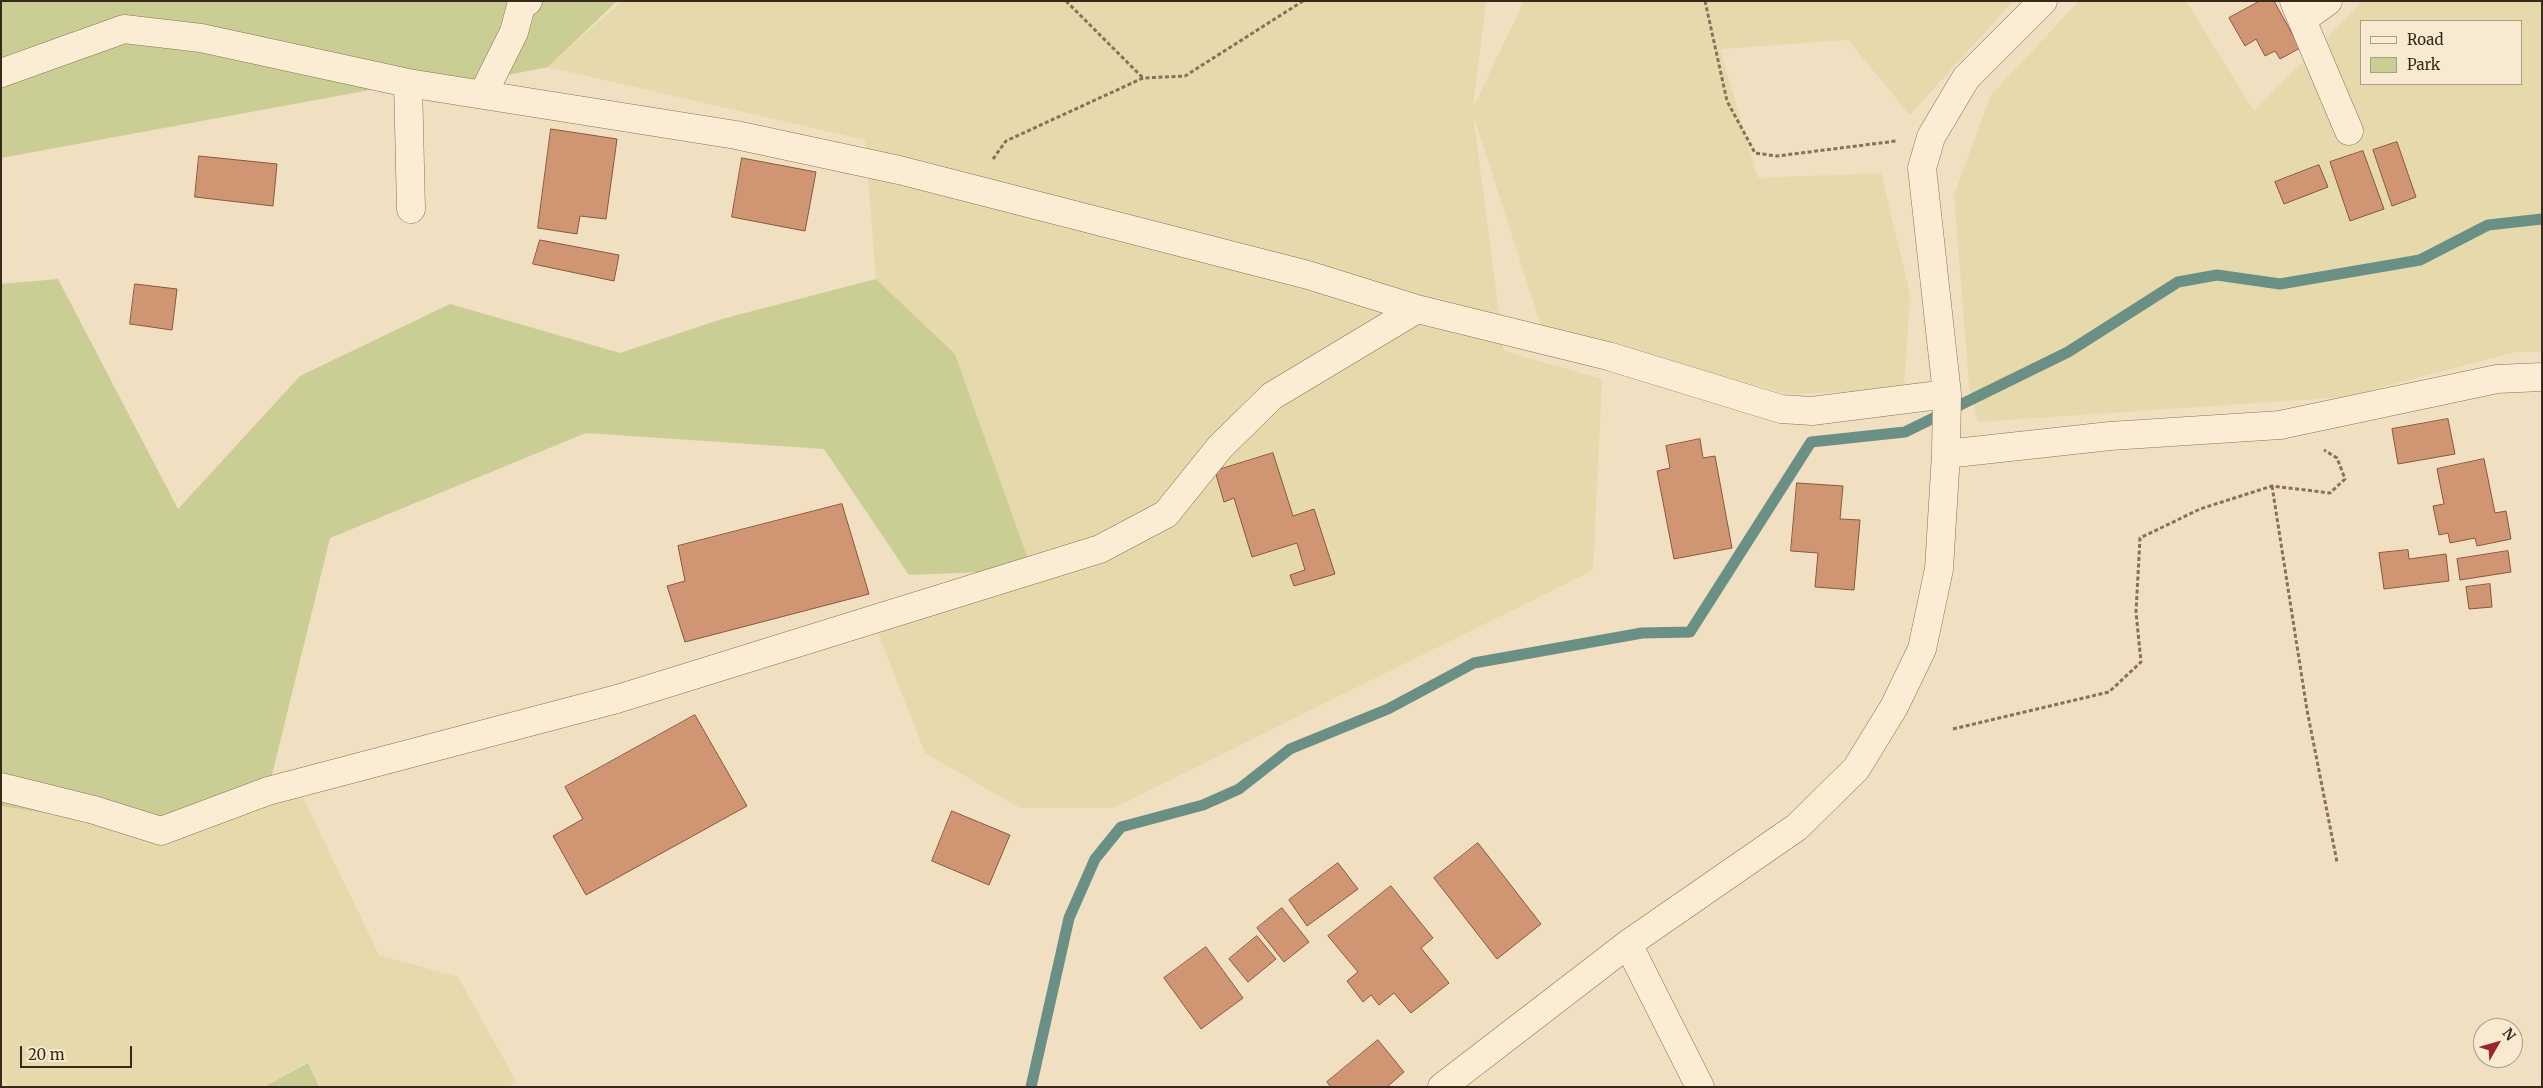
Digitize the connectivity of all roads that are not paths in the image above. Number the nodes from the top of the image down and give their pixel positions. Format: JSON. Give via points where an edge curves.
{"nodes":[{"id":1,"x":528,"y":1,"type":"edge"},
{"id":2,"x":2043,"y":1,"type":"edge"},
{"id":3,"x":2328,"y":1,"type":"edge"},
{"id":4,"x":2298,"y":11,"type":"edge"},
{"id":5,"x":1,"y":73,"type":"edge"},
{"id":6,"x":408,"y":84,"type":"junction"},
{"id":7,"x":483,"y":94,"type":"junction"},
{"id":8,"x":2349,"y":132,"type":"dead end"},
{"id":9,"x":410,"y":210,"type":"dead end"},
{"id":10,"x":1417,"y":309,"type":"junction"},
{"id":11,"x":2542,"y":377,"type":"edge"},
{"id":12,"x":1947,"y":394,"type":"junction"},
{"id":13,"x":1946,"y":454,"type":"junction"},
{"id":14,"x":1,"y":787,"type":"edge"},
{"id":15,"x":1628,"y":944,"type":"junction"},
{"id":16,"x":1442,"y":1087,"type":"edge"},
{"id":17,"x":1700,"y":1087,"type":"edge"}],
"edges":[{"from":1,"to":7,"type":"street","via":[[521,6],[514,32]]},
{"from":2,"to":12,"type":"street","via":[[1966,78],[1931,136],[1922,168]]},
{"from":3,"to":4,"type":"street"},
{"from":4,"to":8,"type":"street"},
{"from":5,"to":6,"type":"street","via":[[124,29],[201,38]]},
{"from":6,"to":7,"type":"street"},
{"from":6,"to":9,"type":"street"},
{"from":7,"to":10,"type":"street","via":[[736,135],[899,170],[1308,275]]},
{"from":10,"to":12,"type":"street","via":[[1608,356],[1780,409],[1812,411]]},
{"from":10,"to":14,"type":"street","via":[[1272,396],[1220,447],[1166,514],[1100,549],[617,699],[268,791],[161,831]]},
{"from":11,"to":13,"type":"street","via":[[2497,379],[2280,425],[2110,436]]},
{"from":12,"to":13,"type":"street"},
{"from":13,"to":15,"type":"street","via":[[1939,569],[1922,648],[1894,708],[1856,768],[1797,827]]},
{"from":15,"to":16,"type":"street"},
{"from":15,"to":17,"type":"street"}]}
